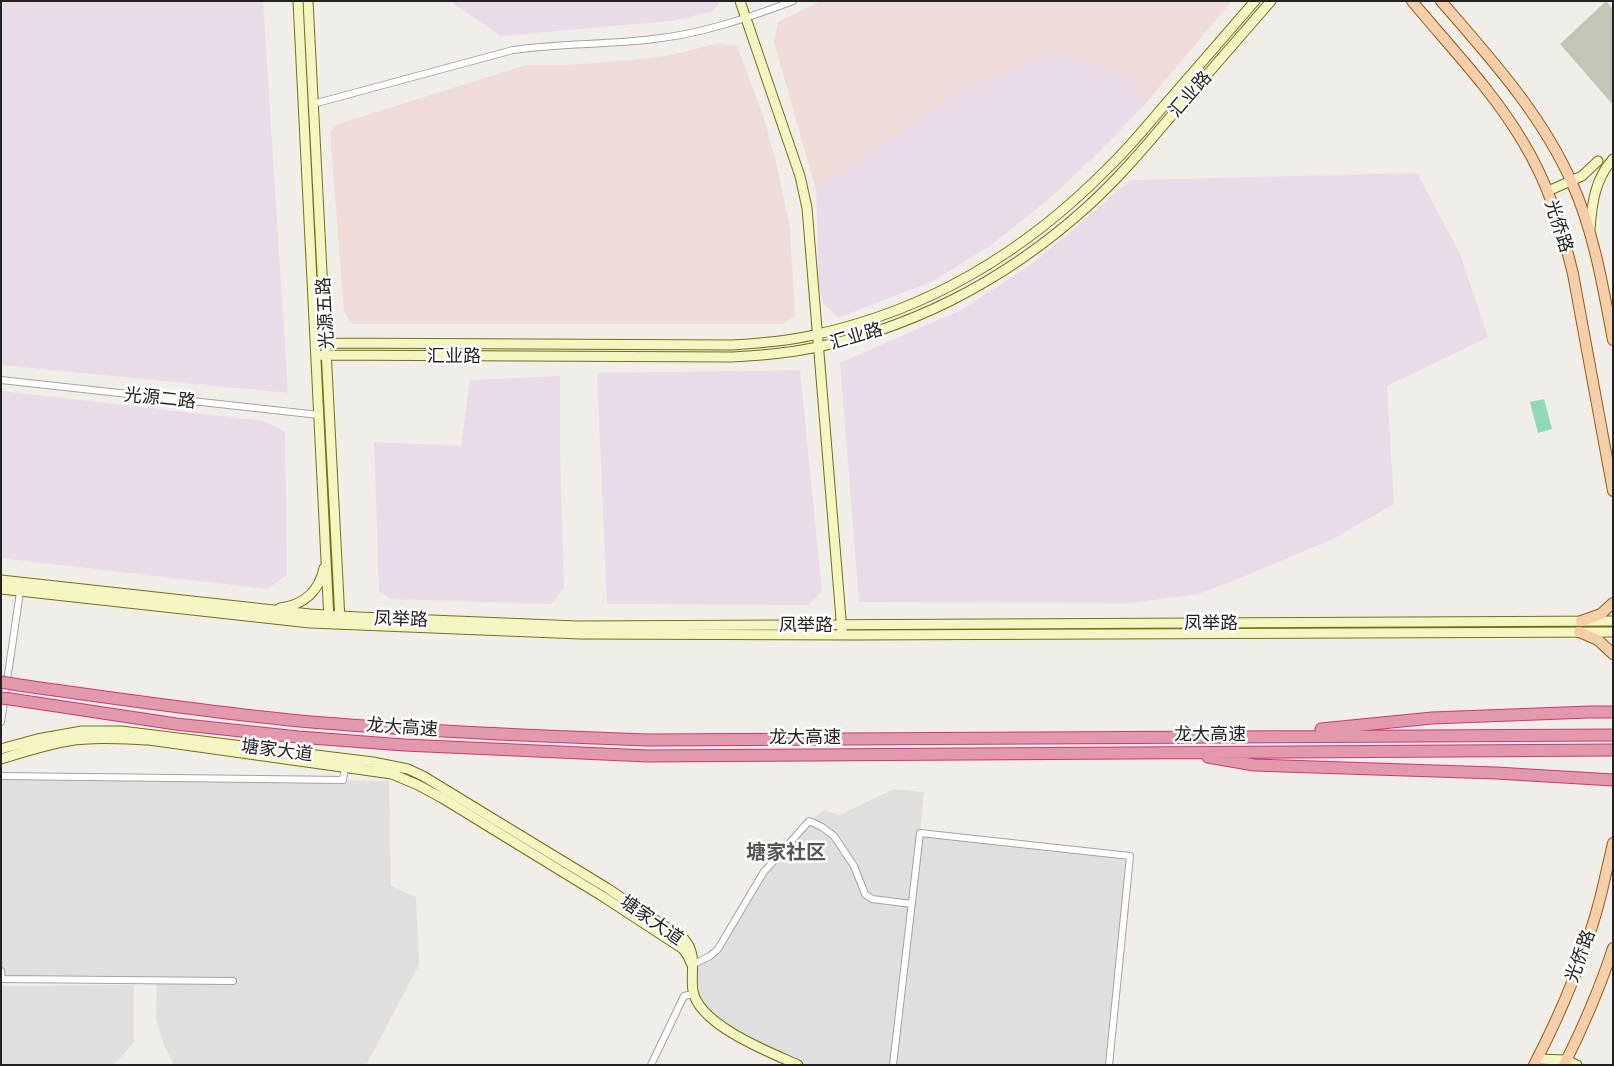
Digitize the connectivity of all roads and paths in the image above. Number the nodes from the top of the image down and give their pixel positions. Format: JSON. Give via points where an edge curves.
{"nodes":[{"id":1,"x":298,"y":1,"type":"edge"},
{"id":2,"x":308,"y":1,"type":"edge"},
{"id":3,"x":740,"y":1,"type":"edge"},
{"id":4,"x":793,"y":1,"type":"edge"},
{"id":5,"x":1255,"y":1,"type":"edge"},
{"id":6,"x":1271,"y":1,"type":"edge"},
{"id":7,"x":1412,"y":1,"type":"edge"},
{"id":8,"x":1441,"y":1,"type":"edge"},
{"id":9,"x":745,"y":18,"type":"junction"},
{"id":10,"x":314,"y":104,"type":"junction"},
{"id":11,"x":1613,"y":158,"type":"edge"},
{"id":12,"x":1598,"y":161,"type":"dead end"},
{"id":13,"x":1571,"y":181,"type":"junction"},
{"id":14,"x":1548,"y":191,"type":"junction"},
{"id":15,"x":1590,"y":234,"type":"junction"},
{"id":16,"x":1611,"y":322,"type":"edge"},
{"id":17,"x":817,"y":334,"type":"junction"},
{"id":18,"x":1613,"y":340,"type":"edge"},
{"id":19,"x":326,"y":343,"type":"junction"},
{"id":20,"x":315,"y":344,"type":"junction"},
{"id":21,"x":818,"y":346,"type":"junction"},
{"id":22,"x":316,"y":355,"type":"junction"},
{"id":23,"x":327,"y":356,"type":"junction"},
{"id":24,"x":1,"y":380,"type":"edge"},
{"id":25,"x":319,"y":415,"type":"junction"},
{"id":26,"x":1613,"y":491,"type":"edge"},
{"id":27,"x":326,"y":559,"type":"junction"},
{"id":28,"x":1,"y":580,"type":"edge"},
{"id":29,"x":1,"y":590,"type":"edge"},
{"id":30,"x":20,"y":592,"type":"junction"},
{"id":31,"x":1613,"y":603,"type":"edge"},
{"id":32,"x":268,"y":609,"type":"junction"},
{"id":33,"x":334,"y":620,"type":"junction"},
{"id":34,"x":1613,"y":620,"type":"edge"},
{"id":35,"x":1582,"y":621,"type":"junction"},
{"id":36,"x":842,"y":630,"type":"junction"},
{"id":37,"x":1579,"y":632,"type":"junction"},
{"id":38,"x":1613,"y":632,"type":"edge"},
{"id":39,"x":1613,"y":654,"type":"edge"},
{"id":40,"x":1,"y":682,"type":"edge"},
{"id":41,"x":6,"y":699,"type":"edge"},
{"id":42,"x":1613,"y":712,"type":"edge"},
{"id":43,"x":1,"y":722,"type":"edge"},
{"id":44,"x":1613,"y":735,"type":"edge"},
{"id":45,"x":1222,"y":736,"type":"junction"},
{"id":46,"x":1,"y":749,"type":"edge"},
{"id":47,"x":1613,"y":750,"type":"edge"},
{"id":48,"x":1182,"y":752,"type":"junction"},
{"id":49,"x":1,"y":759,"type":"edge"},
{"id":50,"x":345,"y":766,"type":"junction"},
{"id":51,"x":1,"y":776,"type":"edge"},
{"id":52,"x":1613,"y":780,"type":"edge"},
{"id":53,"x":1613,"y":843,"type":"edge"},
{"id":54,"x":912,"y":904,"type":"junction"},
{"id":55,"x":1613,"y":948,"type":"edge"},
{"id":56,"x":692,"y":965,"type":"junction"},
{"id":57,"x":1,"y":971,"type":"edge"},
{"id":58,"x":233,"y":981,"type":"dead end"},
{"id":59,"x":693,"y":994,"type":"junction"},
{"id":60,"x":1565,"y":1062,"type":"edge"},
{"id":61,"x":1538,"y":1063,"type":"edge"},
{"id":62,"x":651,"y":1065,"type":"edge"},
{"id":63,"x":798,"y":1065,"type":"edge"},
{"id":64,"x":893,"y":1065,"type":"edge"},
{"id":65,"x":1109,"y":1065,"type":"edge"},
{"id":66,"x":1577,"y":1065,"type":"edge"}],
"edges":[{"from":1,"to":20,"type":"street","name":"光源五路"},
{"from":2,"to":10,"type":"street","name":"光源五路"},
{"from":3,"to":9,"type":"street"},
{"from":4,"to":9,"type":"street"},
{"from":5,"to":17,"type":"street","name":"汇业路","via":[[1108,168],[1022,243],[965,280],[935,295],[854,325]]},
{"from":6,"to":21,"type":"street","name":"汇业路","via":[[1117,177],[1087,207],[1030,253],[971,291],[940,306],[876,331]]},
{"from":7,"to":14,"type":"main road","name":"光侨路","via":[[1508,118]]},
{"from":8,"to":13,"type":"main road","name":"光侨路","via":[[1532,112]]},
{"from":9,"to":10,"type":"street","via":[[656,39],[513,50]]},
{"from":9,"to":17,"type":"street","via":[[800,176],[807,208]]},
{"from":10,"to":19,"type":"street","name":"光源五路"},
{"from":11,"to":15,"type":"street","via":[[1596,186]]},
{"from":12,"to":13,"type":"street","via":[[1582,176]]},
{"from":13,"to":14,"type":"street"},
{"from":13,"to":15,"type":"main road","name":"光侨路"},
{"from":14,"to":26,"type":"main road","name":"光侨路","via":[[1573,274]]},
{"from":15,"to":16,"type":"main road","name":"光侨路"},
{"from":16,"to":18,"type":"main road","name":"光侨路"},
{"from":17,"to":19,"type":"street","name":"汇业路","via":[[732,345]]},
{"from":17,"to":21,"type":"street"},
{"from":19,"to":20,"type":"street","name":"汇业路"},
{"from":19,"to":23,"type":"street","name":"光源五路"},
{"from":20,"to":22,"type":"street","name":"光源五路"},
{"from":21,"to":23,"type":"street","name":"汇业路","via":[[732,357]]},
{"from":21,"to":36,"type":"street"},
{"from":22,"to":23,"type":"street","name":"汇业路"},
{"from":22,"to":25,"type":"street","name":"光源五路"},
{"from":23,"to":33,"type":"street","name":"光源五路"},
{"from":24,"to":25,"type":"street","name":"光源二路"},
{"from":25,"to":27,"type":"street","name":"光源五路"},
{"from":27,"to":32,"type":"street","via":[[319,584],[310,596],[296,605]]},
{"from":27,"to":33,"type":"street","name":"光源五路"},
{"from":28,"to":32,"type":"street","name":"凤举路"},
{"from":29,"to":30,"type":"street","name":"凤举路"},
{"from":30,"to":33,"type":"street","name":"凤举路"},
{"from":30,"to":43,"type":"street"},
{"from":31,"to":35,"type":"main road","via":[[1600,614]]},
{"from":32,"to":33,"type":"street","name":"凤举路"},
{"from":33,"to":36,"type":"street","name":"凤举路","via":[[580,634]]},
{"from":34,"to":35,"type":"street","name":"凤举路"},
{"from":35,"to":36,"type":"street","name":"凤举路"},
{"from":36,"to":37,"type":"street","name":"凤举路"},
{"from":37,"to":38,"type":"street","name":"凤举路"},
{"from":37,"to":39,"type":"main road","via":[[1598,640]]},
{"from":40,"to":45,"type":"highway","name":"龙大高速","bridge":true,"via":[[178,708],[299,721],[554,737],[647,740]]},
{"from":41,"to":48,"type":"highway","name":"龙大高速","via":[[176,724],[410,746],[647,756]]},
{"from":42,"to":45,"type":"highway","via":[[1432,718]]},
{"from":44,"to":45,"type":"highway","name":"龙大高速"},
{"from":46,"to":56,"type":"street","name":"塘家大道","via":[[82,731],[122,731],[408,769],[607,888],[684,939],[692,950]]},
{"from":47,"to":48,"type":"highway","name":"龙大高速"},
{"from":48,"to":52,"type":"highway","via":[[1254,765],[1496,772]]},
{"from":49,"to":50,"type":"street","name":"塘家大道","via":[[68,741],[112,739],[149,740]]},
{"from":50,"to":51,"type":"street","via":[[343,780]]},
{"from":50,"to":56,"type":"street","name":"塘家大道","via":[[392,774],[442,798],[683,950]]},
{"from":53,"to":61,"type":"main road","name":"光侨路","via":[[1582,957]]},
{"from":54,"to":56,"type":"street","via":[[872,899],[865,894],[854,866],[834,836],[809,820],[763,873],[718,949]]},
{"from":54,"to":64,"type":"street"},
{"from":54,"to":65,"type":"street","via":[[920,833],[1130,856]]},
{"from":55,"to":60,"type":"main road","name":"光侨路"},
{"from":56,"to":59,"type":"street"},
{"from":57,"to":58,"type":"street","via":[[2,979]]},
{"from":59,"to":62,"type":"street","via":[[684,996]]},
{"from":59,"to":63,"type":"street","via":[[697,1004],[716,1023]]},
{"from":60,"to":61,"type":"street"},
{"from":60,"to":66,"type":"street"}]}
